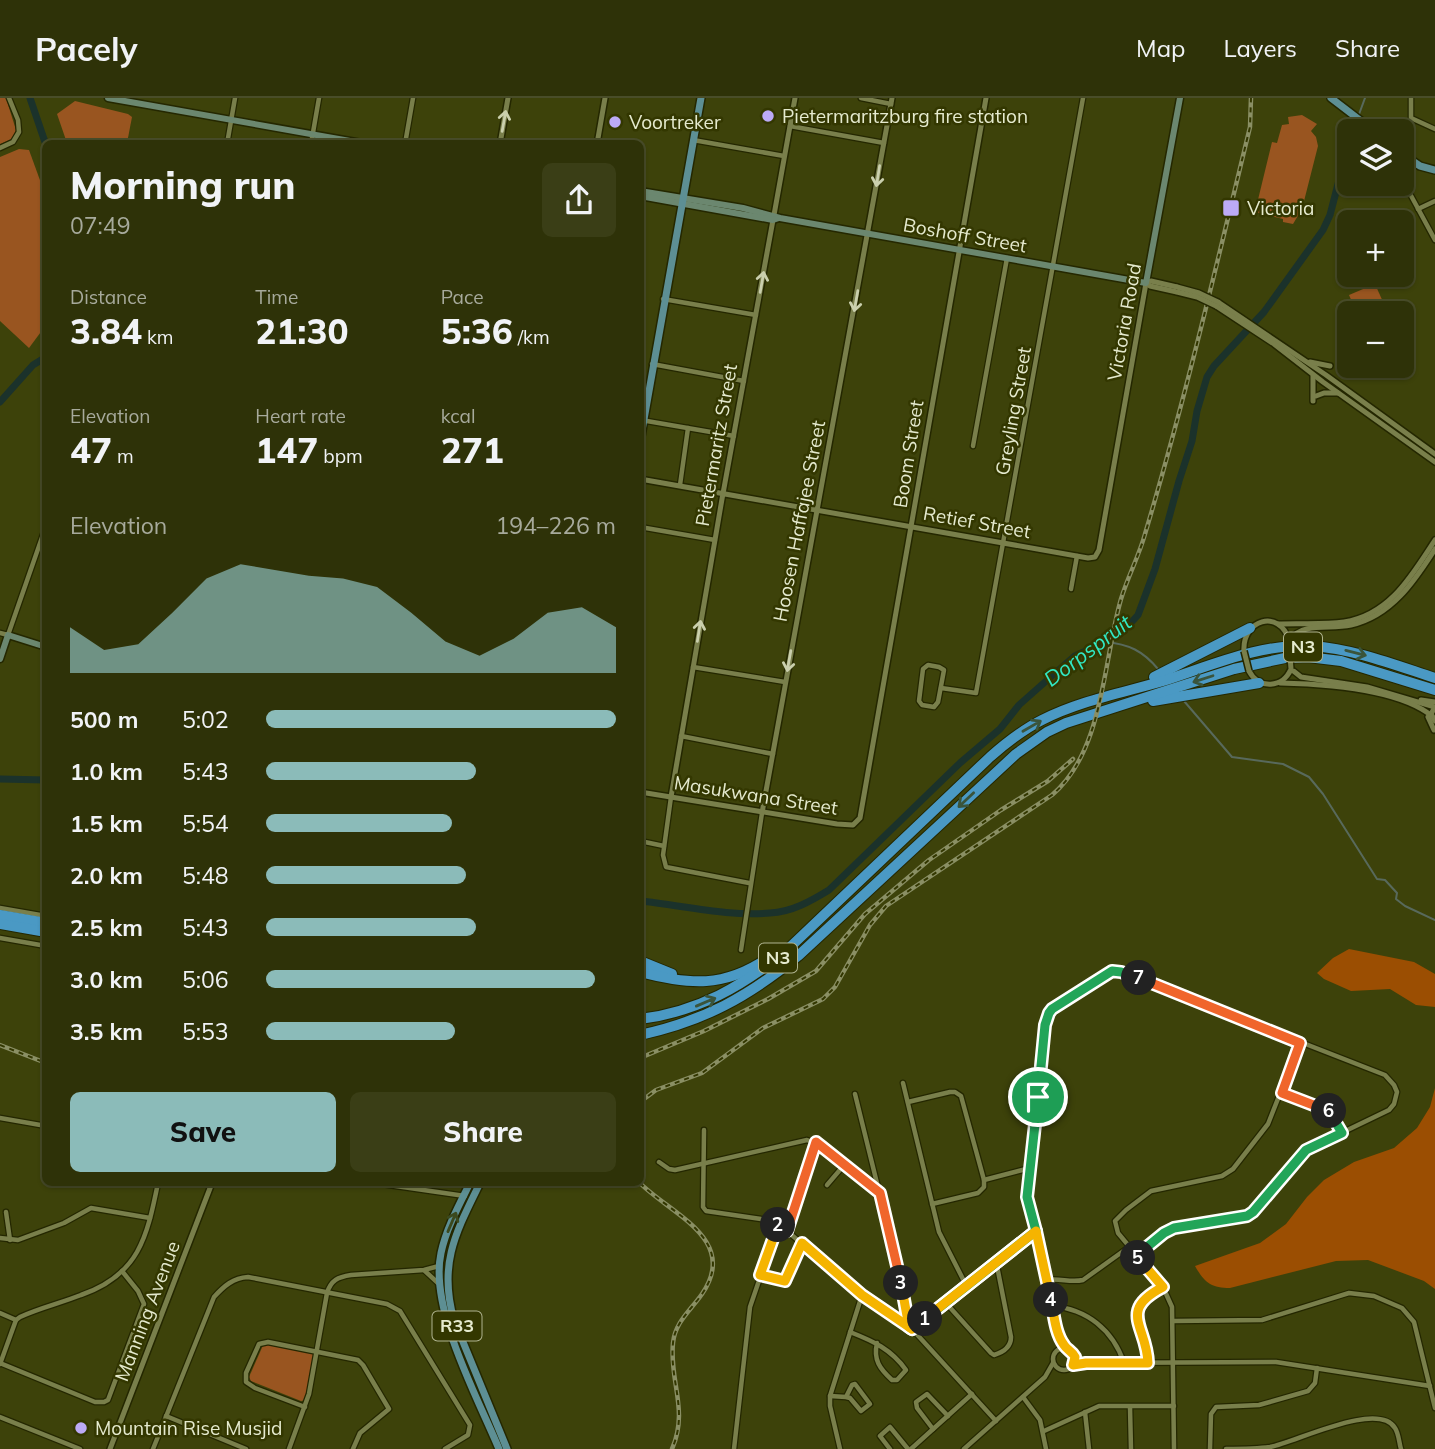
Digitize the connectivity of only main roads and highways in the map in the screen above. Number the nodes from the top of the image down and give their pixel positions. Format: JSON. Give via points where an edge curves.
{"nodes":[{"id":1,"x":108,"y":98,"type":"edge"},
{"id":2,"x":699,"y":98,"type":"edge"},
{"id":3,"x":1180,"y":98,"type":"edge"},
{"id":4,"x":1331,"y":98,"type":"edge"},
{"id":5,"x":1360,"y":119,"type":"edge"},
{"id":6,"x":345,"y":140,"type":"edge"},
{"id":7,"x":1414,"y":162,"type":"edge"},
{"id":8,"x":1435,"y":170,"type":"edge"},
{"id":9,"x":644,"y":195,"type":"edge"},
{"id":10,"x":680,"y":201,"type":"junction"},
{"id":11,"x":1149,"y":284,"type":"joint"},
{"id":12,"x":644,"y":409,"type":"edge"},
{"id":13,"x":1250,"y":628,"type":"road end"},
{"id":14,"x":24,"y":639,"type":"junction"},
{"id":15,"x":5,"y":645,"type":"junction"},
{"id":16,"x":42,"y":646,"type":"edge"},
{"id":17,"x":0,"y":659,"type":"edge"},
{"id":18,"x":1435,"y":678,"type":"edge"},
{"id":19,"x":1171,"y":684,"type":"junction"},
{"id":20,"x":1259,"y":684,"type":"road end"},
{"id":21,"x":1435,"y":690,"type":"edge"},
{"id":22,"x":890,"y":853,"type":"junction"},
{"id":23,"x":0,"y":915,"type":"edge"},
{"id":24,"x":42,"y":922,"type":"edge"},
{"id":25,"x":0,"y":924,"type":"edge"},
{"id":26,"x":42,"y":931,"type":"edge"},
{"id":27,"x":770,"y":957,"type":"junction"},
{"id":28,"x":644,"y":963,"type":"edge"},
{"id":29,"x":644,"y":973,"type":"edge"},
{"id":30,"x":644,"y":1018,"type":"edge"},
{"id":31,"x":644,"y":1032,"type":"edge"},
{"id":32,"x":469,"y":1186,"type":"edge"},
{"id":33,"x":479,"y":1186,"type":"edge"},
{"id":34,"x":499,"y":1449,"type":"edge"},
{"id":35,"x":507,"y":1449,"type":"edge"}],
"edges":[{"from":1,"to":6,"type":"main road"},
{"from":2,"to":10,"type":"main road"},
{"from":2,"to":10,"type":"main road"},
{"from":3,"to":11,"type":"main road","name":"Victoria Road"},
{"from":4,"to":5,"type":"main road"},
{"from":7,"to":8,"type":"main road"},
{"from":9,"to":10,"type":"main road","name":"Boshoff Street"},
{"from":10,"to":11,"type":"main road","name":"Boshoff Street","via":[[743,208],[775,218]]},
{"from":10,"to":12,"type":"main road"},
{"from":13,"to":19,"type":"highway"},
{"from":14,"to":15,"type":"main road"},
{"from":14,"to":15,"type":"main road","via":[[8,635]]},
{"from":14,"to":16,"type":"main road"},
{"from":15,"to":17,"type":"main road"},
{"from":19,"to":18,"type":"highway","number":"N3","one_way":true,"via":[[1261,651],[1311,646],[1344,650]]},
{"from":19,"to":20,"type":"highway"},
{"from":21,"to":19,"type":"highway","number":"N3","one_way":true,"via":[[1341,661],[1308,657],[1264,662]]},
{"from":22,"to":19,"type":"highway","number":"N3","one_way":true,"via":[[1007,743],[1042,720],[1092,701]]},
{"from":19,"to":31,"type":"highway","number":"N3","one_way":true,"via":[[1069,725],[1016,754],[766,982],[725,1007]]},
{"from":22,"to":27,"type":"highway","via":[[870,865]]},
{"from":30,"to":22,"type":"highway","number":"N3","one_way":true,"via":[[682,1012],[758,974]]},
{"from":23,"to":24,"type":"highway"},
{"from":25,"to":26,"type":"highway"},
{"from":27,"to":28,"type":"highway","via":[[737,972],[707,978],[674,975]]},
{"from":27,"to":29,"type":"highway","via":[[738,975],[709,982]]},
{"from":34,"to":32,"type":"main road","number":"R33","one_way":true,"via":[[446,1322],[439,1284],[445,1239]]},
{"from":33,"to":35,"type":"main road","number":"R33","via":[[450,1254],[449,1301]]}]}
